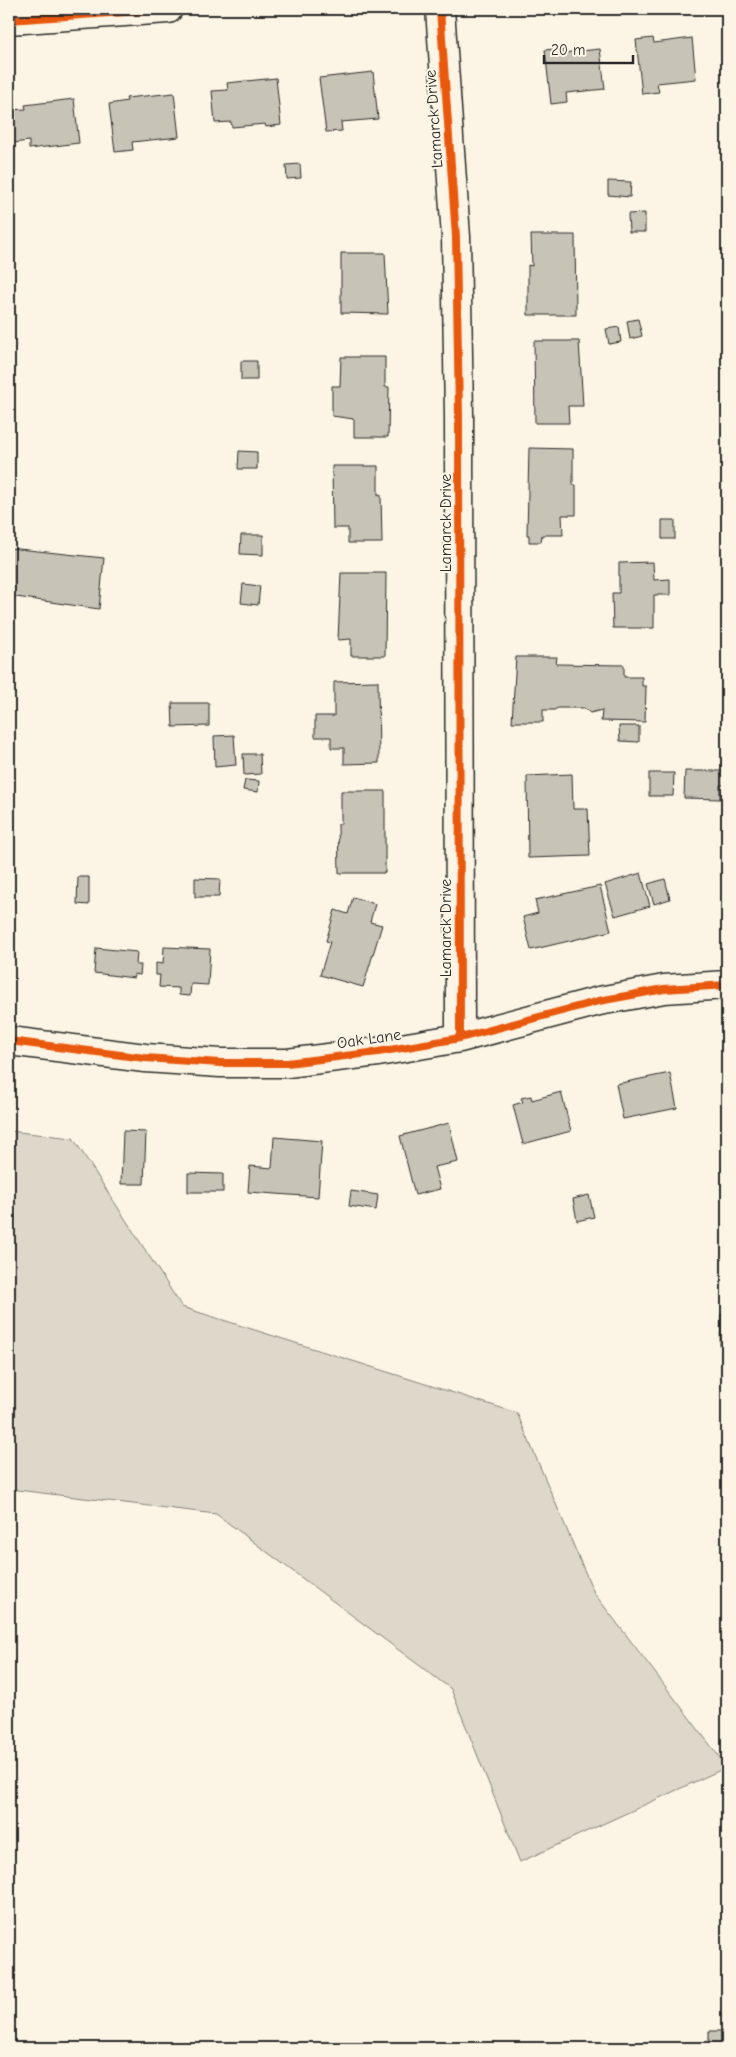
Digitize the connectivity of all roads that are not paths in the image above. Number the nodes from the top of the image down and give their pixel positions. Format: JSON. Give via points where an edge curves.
{"nodes":[{"id":1,"x":168,"y":9,"type":"edge"},
{"id":2,"x":440,"y":9,"type":"edge"},
{"id":3,"x":9,"y":20,"type":"edge"},
{"id":4,"x":727,"y":985,"type":"edge"},
{"id":5,"x":460,"y":1038,"type":"junction"},
{"id":6,"x":9,"y":1041,"type":"edge"}],
"edges":[{"from":1,"to":3,"type":"street"},
{"from":2,"to":5,"type":"street","name":"Lamarck Drive","via":[[456,238],[460,416]]},
{"from":4,"to":5,"type":"street","name":"Oak Lane","via":[[664,989],[599,1001]]},
{"from":5,"to":6,"type":"street","name":"Oak Lane","via":[[287,1063],[220,1064]]}]}
